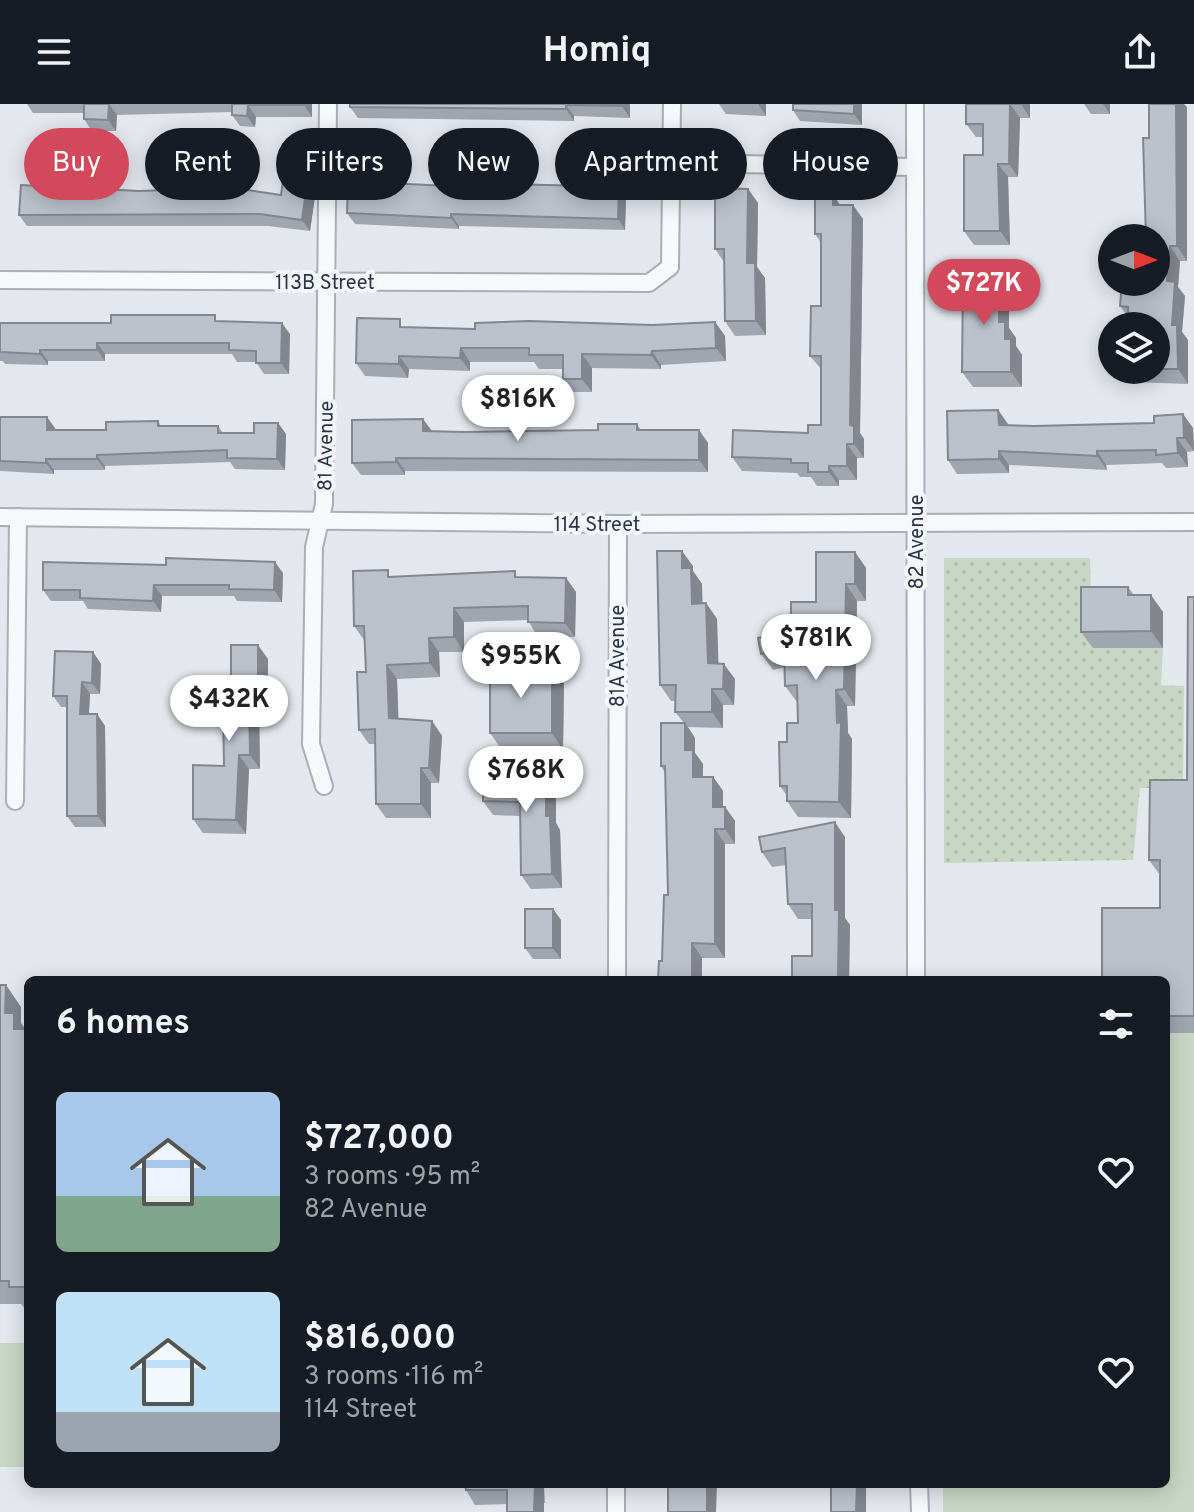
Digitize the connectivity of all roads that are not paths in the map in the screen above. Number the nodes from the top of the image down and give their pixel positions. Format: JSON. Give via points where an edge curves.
{"nodes":[{"id":1,"x":328,"y":104,"type":"edge"},
{"id":2,"x":672,"y":104,"type":"edge"},
{"id":3,"x":915,"y":104,"type":"edge"},
{"id":4,"x":672,"y":128,"type":"edge"},
{"id":5,"x":747,"y":164,"type":"edge"},
{"id":6,"x":914,"y":167,"type":"junction"},
{"id":7,"x":671,"y":200,"type":"edge"},
{"id":8,"x":0,"y":280,"type":"edge"},
{"id":9,"x":326,"y":282,"type":"junction"},
{"id":10,"x":0,"y":517,"type":"edge"},
{"id":11,"x":18,"y":517,"type":"junction"},
{"id":12,"x":1194,"y":522,"type":"edge"},
{"id":13,"x":320,"y":523,"type":"junction"},
{"id":14,"x":916,"y":523,"type":"junction"},
{"id":15,"x":618,"y":524,"type":"junction"},
{"id":16,"x":324,"y":786,"type":"dead end"},
{"id":17,"x":15,"y":801,"type":"dead end"},
{"id":18,"x":617,"y":976,"type":"edge"},
{"id":19,"x":916,"y":976,"type":"edge"},
{"id":20,"x":616,"y":1488,"type":"edge"},
{"id":21,"x":919,"y":1488,"type":"edge"},
{"id":22,"x":616,"y":1512,"type":"edge"},
{"id":23,"x":920,"y":1512,"type":"edge"}],
"edges":[{"from":1,"to":9,"type":"street","name":"81 Avenue"},
{"from":2,"to":4,"type":"street"},
{"from":3,"to":6,"type":"street","name":"82 Avenue"},
{"from":5,"to":6,"type":"street"},
{"from":6,"to":14,"type":"street","name":"82 Avenue"},
{"from":7,"to":9,"type":"street","name":"113B Street","via":[[670,267],[649,283]]},
{"from":8,"to":9,"type":"street","name":"113B Street"},
{"from":9,"to":13,"type":"street","name":"81 Avenue"},
{"from":10,"to":11,"type":"street","name":"114 Street"},
{"from":11,"to":13,"type":"street","name":"114 Street"},
{"from":11,"to":17,"type":"street"},
{"from":12,"to":14,"type":"street","name":"114 Street"},
{"from":13,"to":15,"type":"street","name":"114 Street"},
{"from":13,"to":16,"type":"street","name":"81 Avenue","via":[[314,547],[311,744]]},
{"from":14,"to":15,"type":"street","name":"114 Street"},
{"from":14,"to":19,"type":"street","name":"82 Avenue"},
{"from":15,"to":18,"type":"street","name":"81A Avenue"},
{"from":20,"to":22,"type":"street"},
{"from":21,"to":23,"type":"street"}]}
